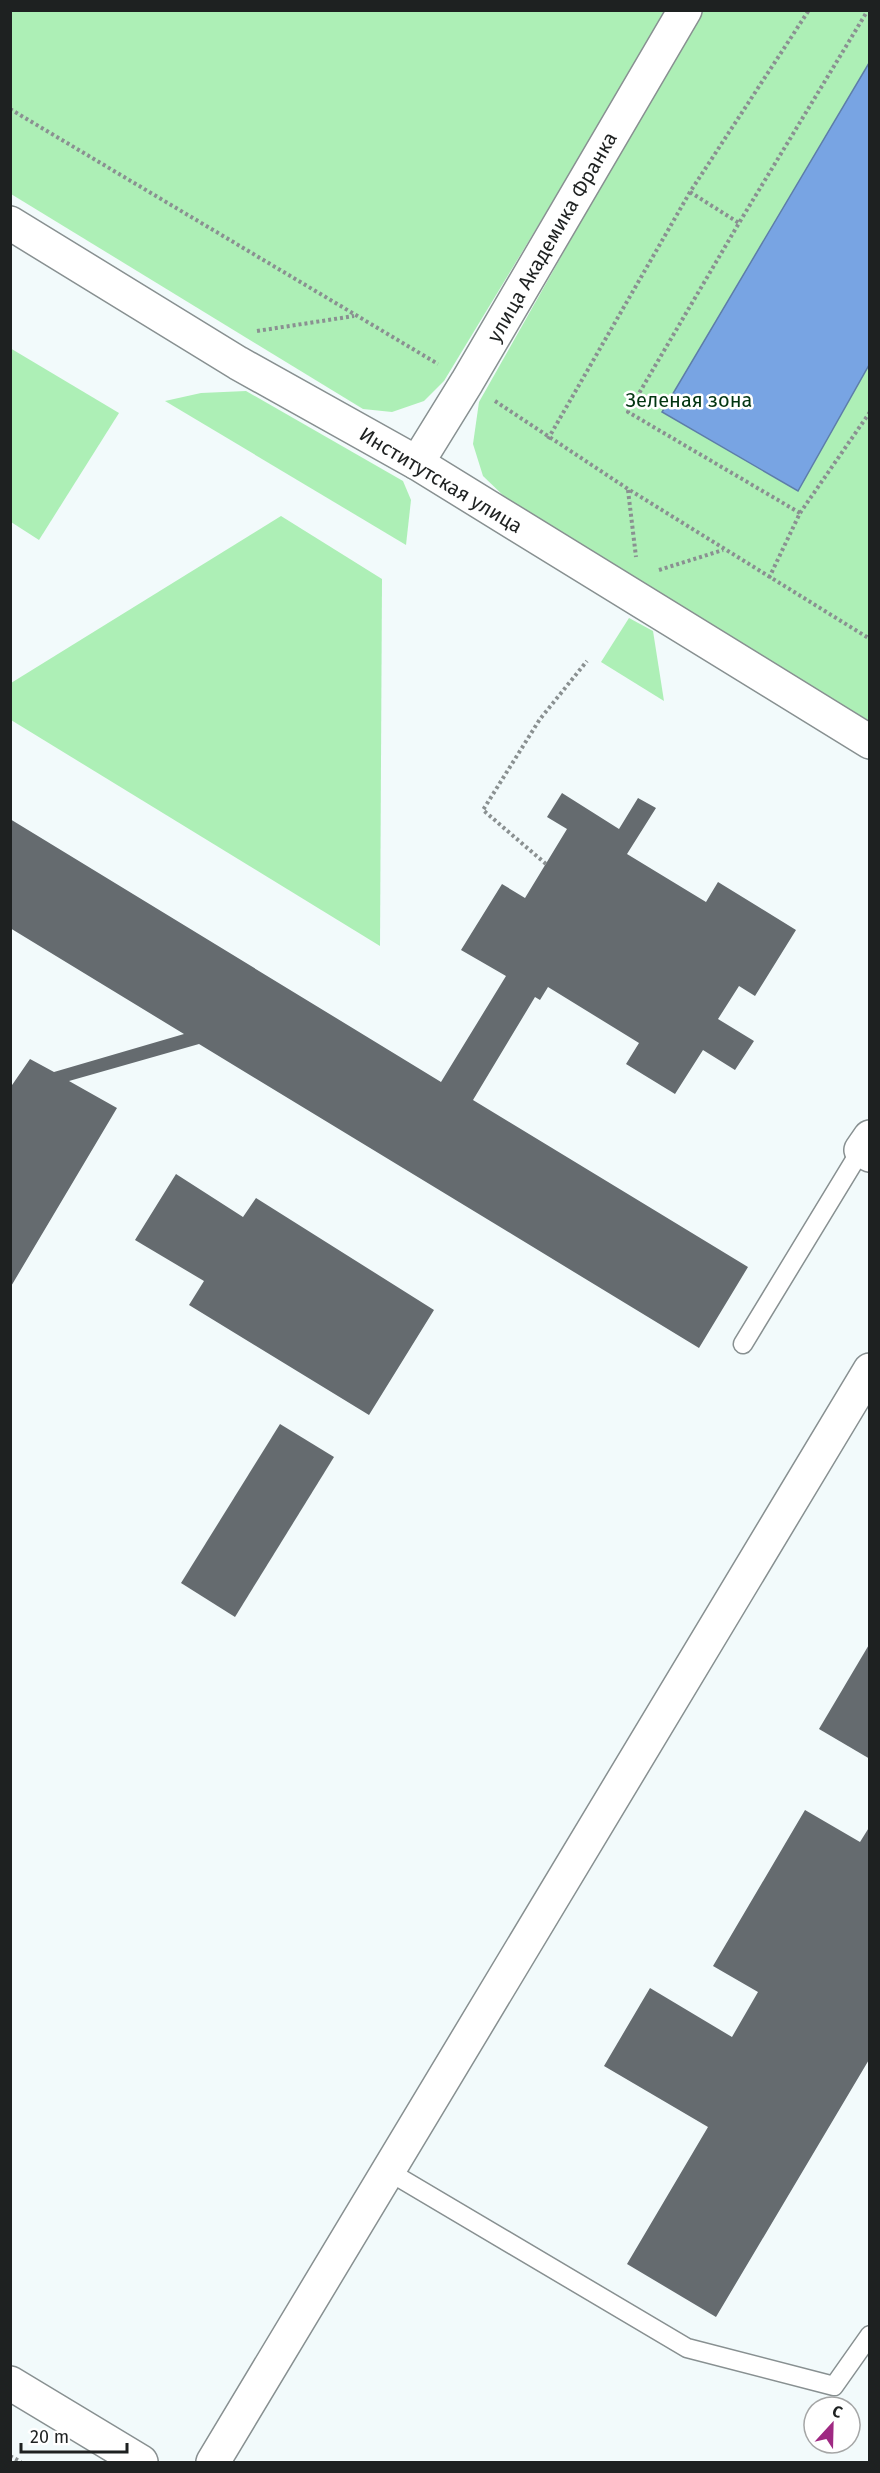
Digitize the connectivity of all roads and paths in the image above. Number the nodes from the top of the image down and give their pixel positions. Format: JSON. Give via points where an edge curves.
{"nodes":[{"id":1,"x":685,"y":10,"type":"edge"},
{"id":2,"x":809,"y":10,"type":"edge"},
{"id":3,"x":868,"y":10,"type":"edge"},
{"id":4,"x":10,"y":109,"type":"edge"},
{"id":5,"x":690,"y":192,"type":"junction"},
{"id":6,"x":10,"y":223,"type":"edge"},
{"id":7,"x":739,"y":223,"type":"junction"},
{"id":8,"x":354,"y":316,"type":"junction"},
{"id":9,"x":257,"y":331,"type":"dead end"},
{"id":10,"x":441,"y":366,"type":"dead end"},
{"id":11,"x":490,"y":398,"type":"dead end"},
{"id":12,"x":870,"y":412,"type":"edge"},
{"id":13,"x":548,"y":439,"type":"junction"},
{"id":14,"x":417,"y":463,"type":"junction"},
{"id":15,"x":628,"y":489,"type":"junction"},
{"id":16,"x":800,"y":513,"type":"junction"},
{"id":17,"x":724,"y":550,"type":"junction"},
{"id":18,"x":637,"y":565,"type":"dead end"},
{"id":19,"x":649,"y":573,"type":"dead end"},
{"id":20,"x":769,"y":578,"type":"junction"},
{"id":21,"x":870,"y":639,"type":"edge"},
{"id":22,"x":587,"y":661,"type":"dead end"},
{"id":23,"x":870,"y":741,"type":"edge"},
{"id":24,"x":546,"y":864,"type":"dead end"},
{"id":25,"x":867,"y":1147,"type":"edge"},
{"id":26,"x":743,"y":1344,"type":"dead end"},
{"id":27,"x":870,"y":1370,"type":"edge"},
{"id":28,"x":388,"y":2171,"type":"junction"},
{"id":29,"x":870,"y":2335,"type":"edge"},
{"id":30,"x":10,"y":2383,"type":"edge"},
{"id":31,"x":10,"y":2456,"type":"edge"},
{"id":32,"x":21,"y":2463,"type":"edge"},
{"id":33,"x":141,"y":2463,"type":"edge"},
{"id":34,"x":213,"y":2463,"type":"edge"}],
"edges":[{"from":1,"to":14,"type":"street","name":"улица Академика Франка"},
{"from":2,"to":5,"type":"path"},
{"from":3,"to":7,"type":"path"},
{"from":4,"to":8,"type":"path"},
{"from":5,"to":7,"type":"path"},
{"from":5,"to":13,"type":"path"},
{"from":6,"to":14,"type":"street","name":"Институтская улица","via":[[238,363]]},
{"from":7,"to":16,"type":"path","via":[[628,412]]},
{"from":8,"to":9,"type":"path"},
{"from":8,"to":10,"type":"path"},
{"from":11,"to":13,"type":"path"},
{"from":12,"to":16,"type":"path"},
{"from":13,"to":15,"type":"path"},
{"from":14,"to":23,"type":"street","name":"Институтская улица"},
{"from":15,"to":17,"type":"path"},
{"from":15,"to":18,"type":"path"},
{"from":16,"to":20,"type":"path"},
{"from":17,"to":19,"type":"path"},
{"from":17,"to":20,"type":"path"},
{"from":20,"to":21,"type":"path"},
{"from":22,"to":24,"type":"path","via":[[540,719],[483,810]]},
{"from":25,"to":26,"type":"lane"},
{"from":27,"to":28,"type":"street"},
{"from":28,"to":29,"type":"lane","via":[[687,2348],[834,2386]]},
{"from":28,"to":34,"type":"street"},
{"from":30,"to":33,"type":"street"},
{"from":31,"to":32,"type":"path"}]}
